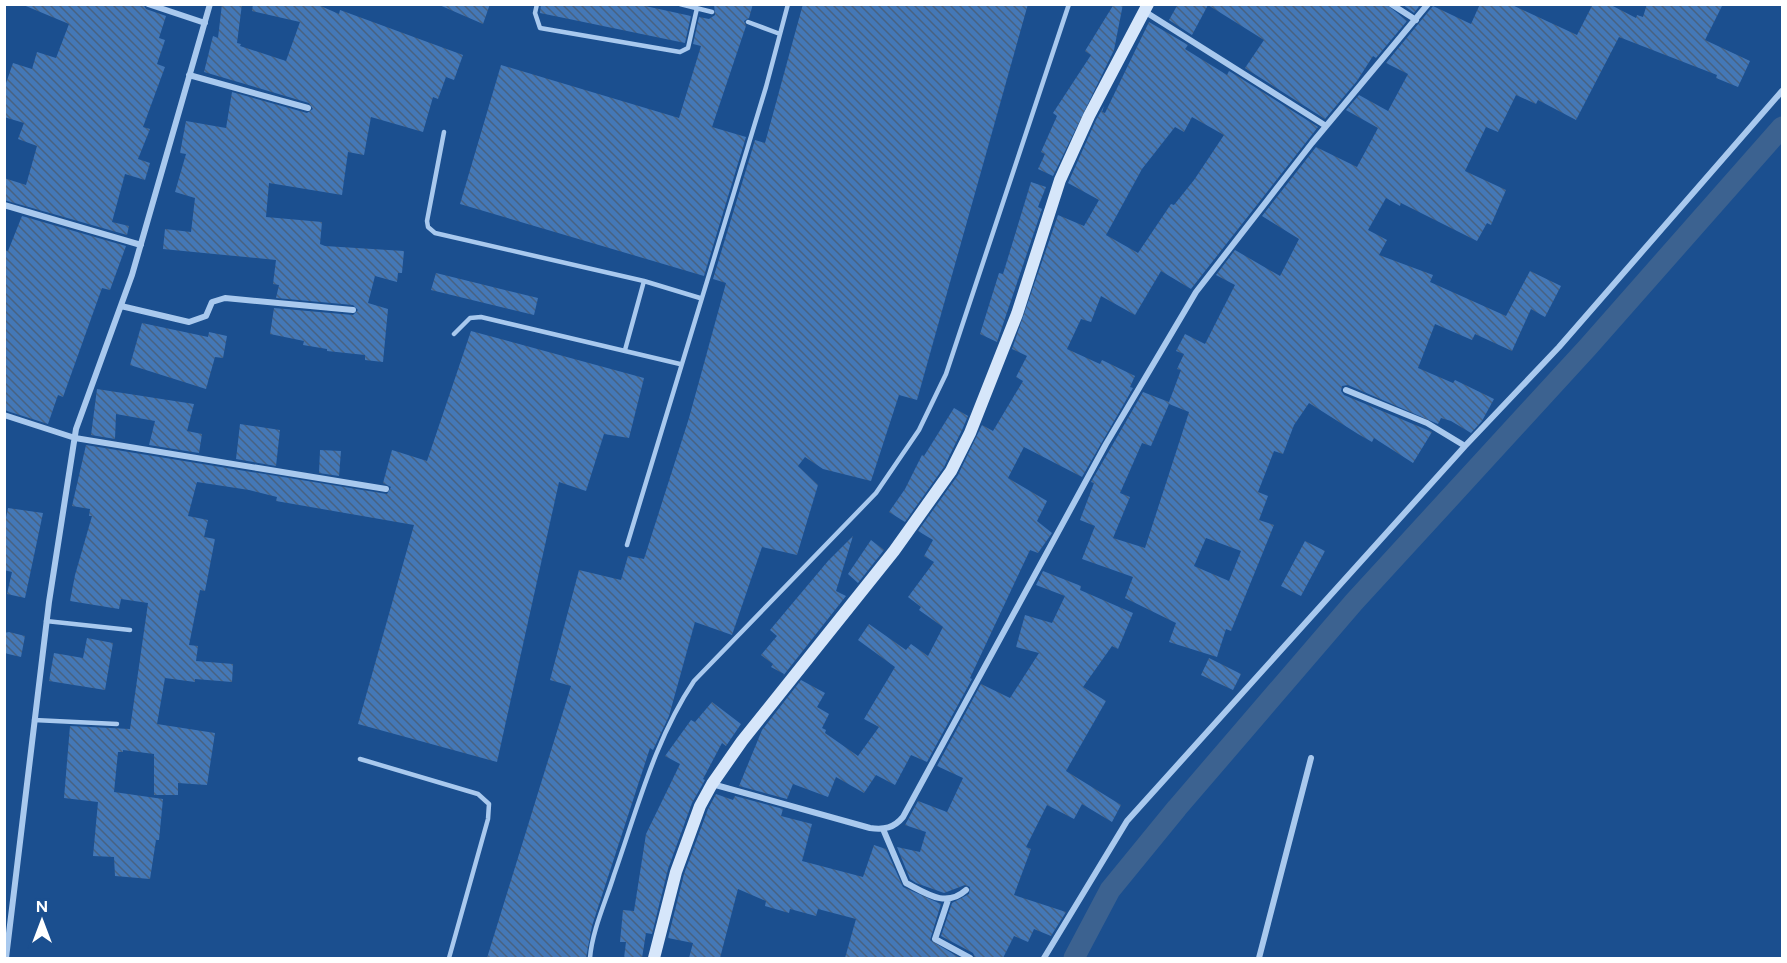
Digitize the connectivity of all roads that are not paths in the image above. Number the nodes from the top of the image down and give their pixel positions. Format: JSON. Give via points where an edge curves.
{"nodes":[{"id":1,"x":148,"y":4,"type":"edge"},
{"id":2,"x":210,"y":4,"type":"edge"},
{"id":3,"x":537,"y":4,"type":"edge"},
{"id":4,"x":680,"y":4,"type":"edge"},
{"id":5,"x":788,"y":4,"type":"edge"},
{"id":6,"x":1069,"y":4,"type":"edge"},
{"id":7,"x":1391,"y":4,"type":"edge"},
{"id":8,"x":1428,"y":4,"type":"edge"},
{"id":9,"x":1145,"y":7,"type":"edge"},
{"id":10,"x":697,"y":8,"type":"junction"},
{"id":11,"x":712,"y":12,"type":"dead end"},
{"id":12,"x":1416,"y":20,"type":"junction"},
{"id":13,"x":205,"y":22,"type":"junction"},
{"id":14,"x":748,"y":22,"type":"dead end"},
{"id":15,"x":780,"y":34,"type":"junction"},
{"id":16,"x":189,"y":75,"type":"junction"},
{"id":17,"x":1782,"y":91,"type":"edge"},
{"id":18,"x":308,"y":108,"type":"dead end"},
{"id":19,"x":1326,"y":126,"type":"junction"},
{"id":20,"x":444,"y":132,"type":"dead end"},
{"id":21,"x":4,"y":205,"type":"edge"},
{"id":22,"x":141,"y":245,"type":"junction"},
{"id":23,"x":644,"y":281,"type":"junction"},
{"id":24,"x":700,"y":298,"type":"junction"},
{"id":25,"x":121,"y":306,"type":"junction"},
{"id":26,"x":353,"y":310,"type":"dead end"},
{"id":27,"x":454,"y":334,"type":"dead end"},
{"id":28,"x":625,"y":350,"type":"junction"},
{"id":29,"x":680,"y":363,"type":"junction"},
{"id":30,"x":1346,"y":390,"type":"dead end"},
{"id":31,"x":4,"y":415,"type":"edge"},
{"id":32,"x":75,"y":438,"type":"junction"},
{"id":33,"x":1465,"y":446,"type":"junction"},
{"id":34,"x":386,"y":489,"type":"dead end"},
{"id":35,"x":627,"y":545,"type":"dead end"},
{"id":36,"x":46,"y":621,"type":"junction"},
{"id":37,"x":130,"y":630,"type":"dead end"},
{"id":38,"x":34,"y":720,"type":"junction"},
{"id":39,"x":117,"y":724,"type":"dead end"},
{"id":40,"x":1311,"y":758,"type":"dead end"},
{"id":41,"x":360,"y":759,"type":"dead end"},
{"id":42,"x":712,"y":784,"type":"junction"},
{"id":43,"x":883,"y":829,"type":"junction"},
{"id":44,"x":966,"y":890,"type":"dead end"},
{"id":45,"x":948,"y":900,"type":"junction"},
{"id":46,"x":6,"y":958,"type":"edge"},
{"id":47,"x":449,"y":958,"type":"edge"},
{"id":48,"x":590,"y":958,"type":"edge"},
{"id":49,"x":654,"y":958,"type":"edge"},
{"id":50,"x":970,"y":958,"type":"edge"},
{"id":51,"x":1044,"y":958,"type":"edge"},
{"id":52,"x":1259,"y":958,"type":"edge"}],
"edges":[{"from":1,"to":13,"type":"street"},
{"from":2,"to":13,"type":"street"},
{"from":3,"to":10,"type":"lane","via":[[535,13],[540,28],[680,52],[688,48]]},
{"from":4,"to":10,"type":"lane"},
{"from":5,"to":15,"type":"lane"},
{"from":6,"to":48,"type":"lane","via":[[946,374],[919,430],[876,493],[694,681],[679,704],[642,793]]},
{"from":7,"to":12,"type":"street"},
{"from":8,"to":12,"type":"street"},
{"from":9,"to":19,"type":"street"},
{"from":9,"to":42,"type":"street","via":[[1060,180],[1017,314],[951,471],[894,551]]},
{"from":10,"to":11,"type":"lane"},
{"from":12,"to":19,"type":"street"},
{"from":13,"to":16,"type":"street"},
{"from":14,"to":15,"type":"lane"},
{"from":15,"to":24,"type":"lane"},
{"from":16,"to":18,"type":"street"},
{"from":16,"to":22,"type":"street"},
{"from":17,"to":33,"type":"street","via":[[1559,347]]},
{"from":19,"to":43,"type":"street","via":[[1196,292],[1106,444],[903,817],[896,825]]},
{"from":20,"to":23,"type":"lane","via":[[427,221],[435,233]]},
{"from":21,"to":22,"type":"street"},
{"from":22,"to":25,"type":"street"},
{"from":23,"to":24,"type":"lane"},
{"from":23,"to":28,"type":"lane"},
{"from":24,"to":29,"type":"lane"},
{"from":25,"to":26,"type":"street","via":[[189,322],[206,316],[212,302],[225,298]]},
{"from":25,"to":32,"type":"street"},
{"from":27,"to":28,"type":"lane","via":[[470,318],[481,317]]},
{"from":28,"to":29,"type":"lane"},
{"from":29,"to":35,"type":"lane"},
{"from":30,"to":33,"type":"street","via":[[1427,423]]},
{"from":31,"to":32,"type":"street"},
{"from":32,"to":34,"type":"street"},
{"from":32,"to":36,"type":"street"},
{"from":33,"to":51,"type":"street","via":[[1127,821]]},
{"from":36,"to":37,"type":"lane"},
{"from":36,"to":38,"type":"street"},
{"from":38,"to":39,"type":"lane"},
{"from":38,"to":46,"type":"street"},
{"from":40,"to":52,"type":"street"},
{"from":41,"to":47,"type":"lane","via":[[478,794],[489,804]]},
{"from":42,"to":43,"type":"street"},
{"from":42,"to":49,"type":"street","via":[[676,872]]},
{"from":43,"to":45,"type":"street","via":[[906,883]]},
{"from":44,"to":45,"type":"street"},
{"from":45,"to":50,"type":"street","via":[[935,939]]}]}
